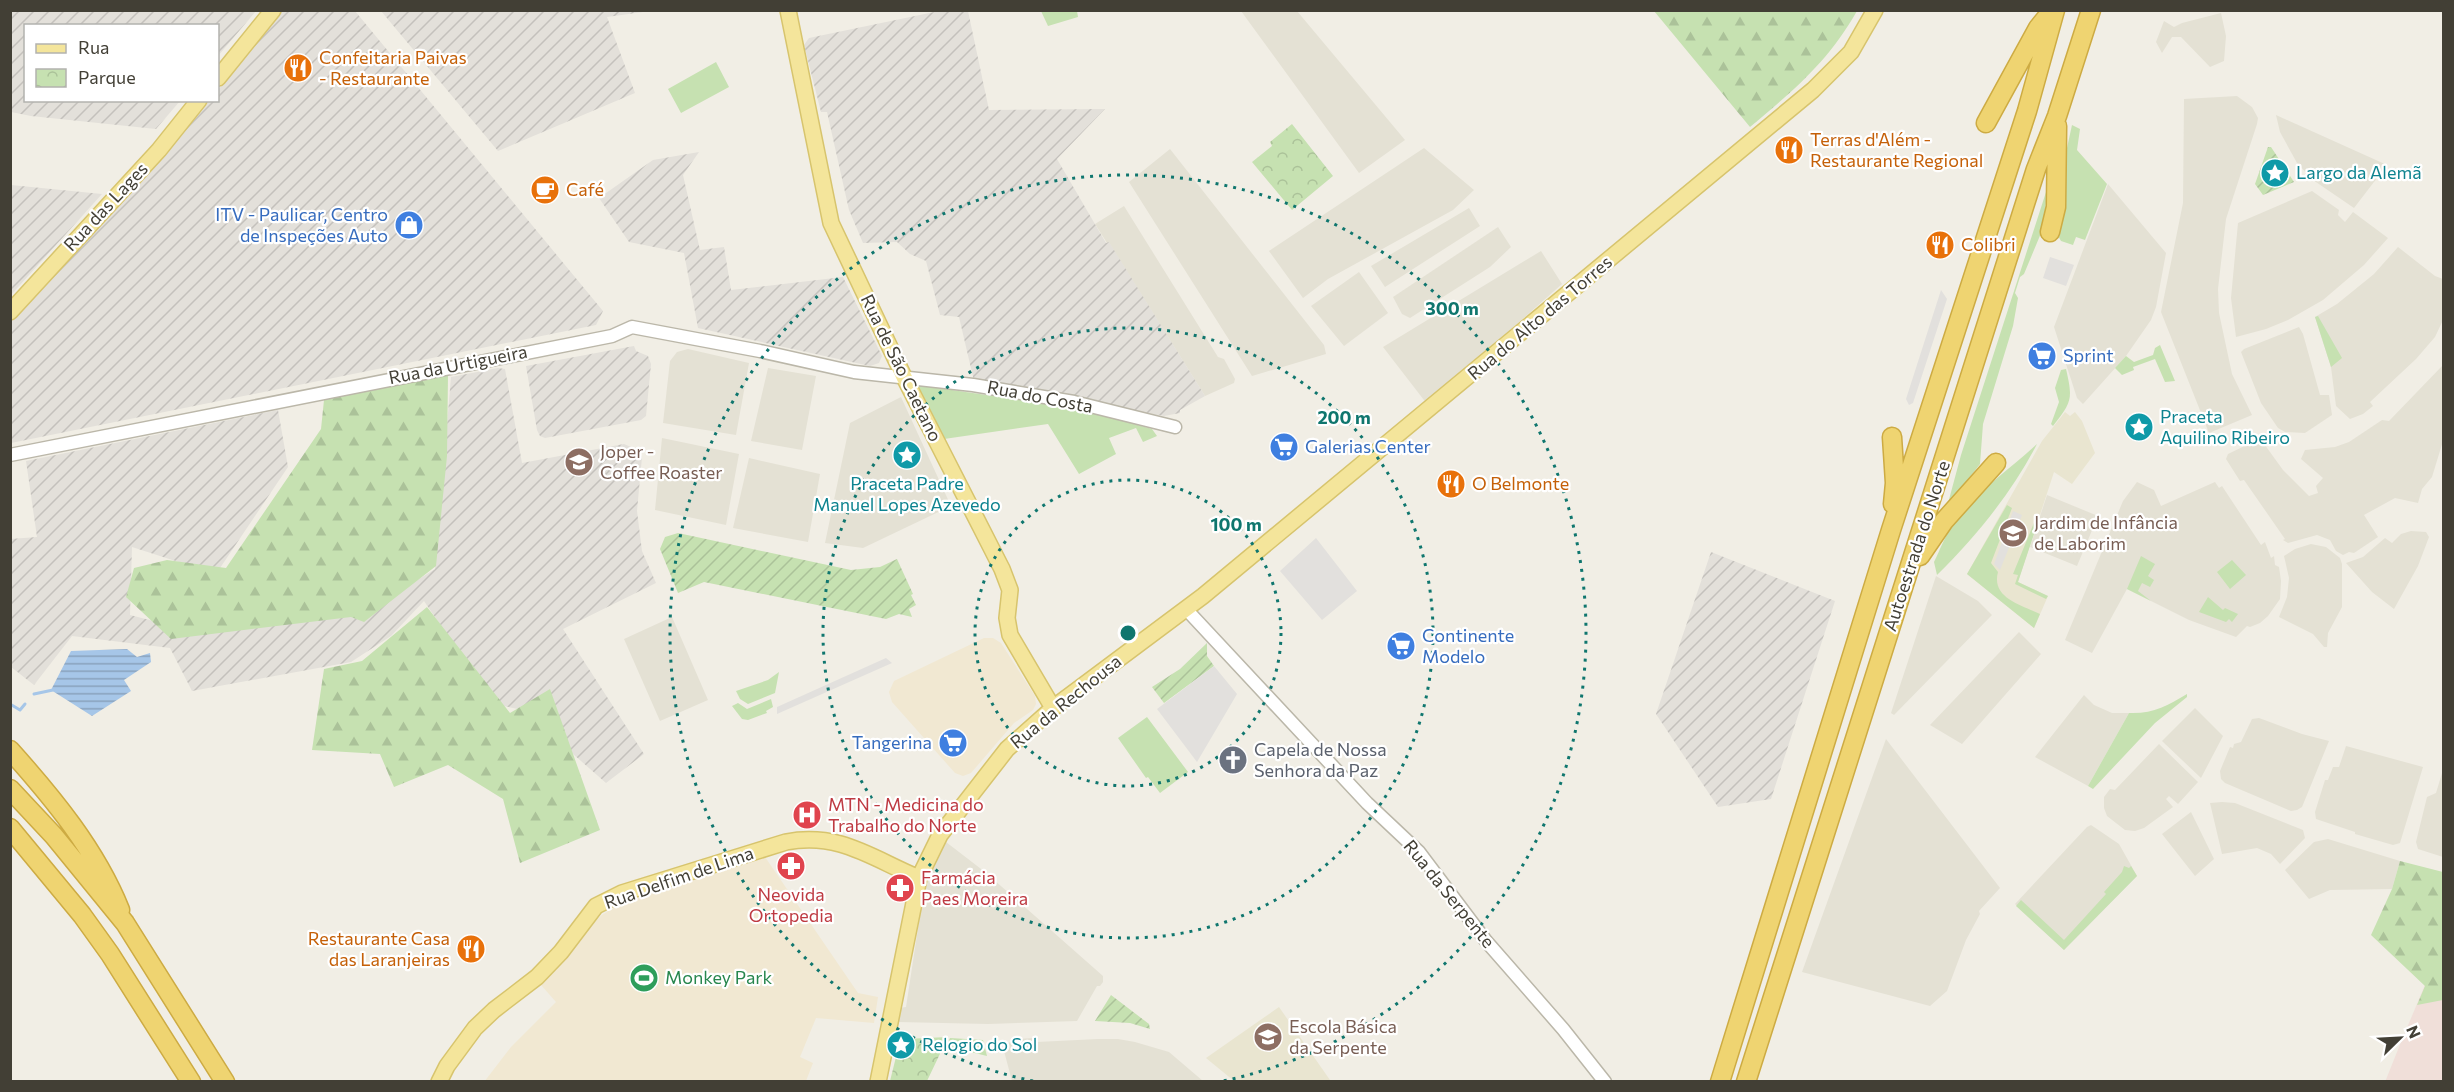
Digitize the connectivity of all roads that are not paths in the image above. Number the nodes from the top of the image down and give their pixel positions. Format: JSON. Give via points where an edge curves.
{"nodes":[{"id":1,"x":273,"y":10,"type":"edge"},
{"id":2,"x":788,"y":10,"type":"edge"},
{"id":3,"x":1875,"y":10,"type":"edge"},
{"id":4,"x":2054,"y":10,"type":"edge"},
{"id":5,"x":2091,"y":10,"type":"edge"},
{"id":6,"x":219,"y":77,"type":"edge"},
{"id":7,"x":197,"y":102,"type":"edge"},
{"id":8,"x":2057,"y":116,"type":"junction"},
{"id":9,"x":1986,"y":123,"type":"dead end"},
{"id":10,"x":2050,"y":232,"type":"dead end"},
{"id":11,"x":10,"y":312,"type":"edge"},
{"id":12,"x":904,"y":377,"type":"junction"},
{"id":13,"x":1175,"y":427,"type":"dead end"},
{"id":14,"x":1892,"y":437,"type":"dead end"},
{"id":15,"x":10,"y":455,"type":"edge"},
{"id":16,"x":1996,"y":463,"type":"dead end"},
{"id":17,"x":1891,"y":530,"type":"junction"},
{"id":18,"x":1909,"y":572,"type":"junction"},
{"id":19,"x":1186,"y":609,"type":"junction"},
{"id":20,"x":1053,"y":708,"type":"junction"},
{"id":21,"x":10,"y":750,"type":"edge"},
{"id":22,"x":10,"y":789,"type":"edge"},
{"id":23,"x":14,"y":835,"type":"edge"},
{"id":24,"x":919,"y":878,"type":"junction"},
{"id":25,"x":125,"y":922,"type":"junction"},
{"id":26,"x":191,"y":1082,"type":"edge"},
{"id":27,"x":225,"y":1082,"type":"edge"},
{"id":28,"x":439,"y":1082,"type":"edge"},
{"id":29,"x":878,"y":1082,"type":"edge"},
{"id":30,"x":1605,"y":1082,"type":"edge"},
{"id":31,"x":1720,"y":1082,"type":"edge"},
{"id":32,"x":1746,"y":1082,"type":"edge"}],
"edges":[{"from":1,"to":6,"type":"main road"},
{"from":2,"to":12,"type":"main road","name":"Rua de São Caetano","via":[[831,223]]},
{"from":3,"to":19,"type":"main road","name":"Rua do Alto das Torres","via":[[1851,52],[1813,90]]},
{"from":4,"to":9,"type":"highway","via":[[2038,28]]},
{"from":4,"to":17,"type":"highway","name":"Autoestrada do Norte","via":[[2024,123]]},
{"from":5,"to":8,"type":"highway","name":"Autoestrada do Norte"},
{"from":7,"to":11,"type":"main road","name":"Rua das Lages","via":[[159,150]]},
{"from":8,"to":10,"type":"highway","via":[[2056,207]]},
{"from":8,"to":18,"type":"highway","name":"Autoestrada do Norte","via":[[2036,169]]},
{"from":12,"to":13,"type":"street","name":"Rua do Costa","via":[[1074,402]]},
{"from":12,"to":15,"type":"street","name":"Rua da Urtigueira","via":[[854,372],[632,327],[612,336]]},
{"from":12,"to":20,"type":"main road","name":"Rua de São Caetano","via":[[1002,569],[1010,590],[1010,635]]},
{"from":14,"to":17,"type":"highway"},
{"from":16,"to":18,"type":"highway","via":[[1944,521]]},
{"from":17,"to":31,"type":"highway","name":"Autoestrada do Norte"},
{"from":18,"to":32,"type":"highway","name":"Autoestrada do Norte"},
{"from":19,"to":20,"type":"main road","name":"Rua da Rechousa"},
{"from":19,"to":30,"type":"street","name":"Rua da Serpente","via":[[1367,803],[1419,852],[1486,941]]},
{"from":20,"to":24,"type":"main road","name":"Rua da Rechousa","via":[[988,771],[940,835]]},
{"from":21,"to":25,"type":"highway","via":[[39,782],[107,879]]},
{"from":22,"to":25,"type":"highway"},
{"from":23,"to":26,"type":"highway","via":[[105,946]]},
{"from":24,"to":28,"type":"main road","name":"Rua Delfim de Lima","via":[[842,843],[806,839],[622,893],[596,906],[537,977],[475,1028]]},
{"from":24,"to":29,"type":"main road","name":"Rua da Rechousa"},
{"from":25,"to":27,"type":"highway"}]}
